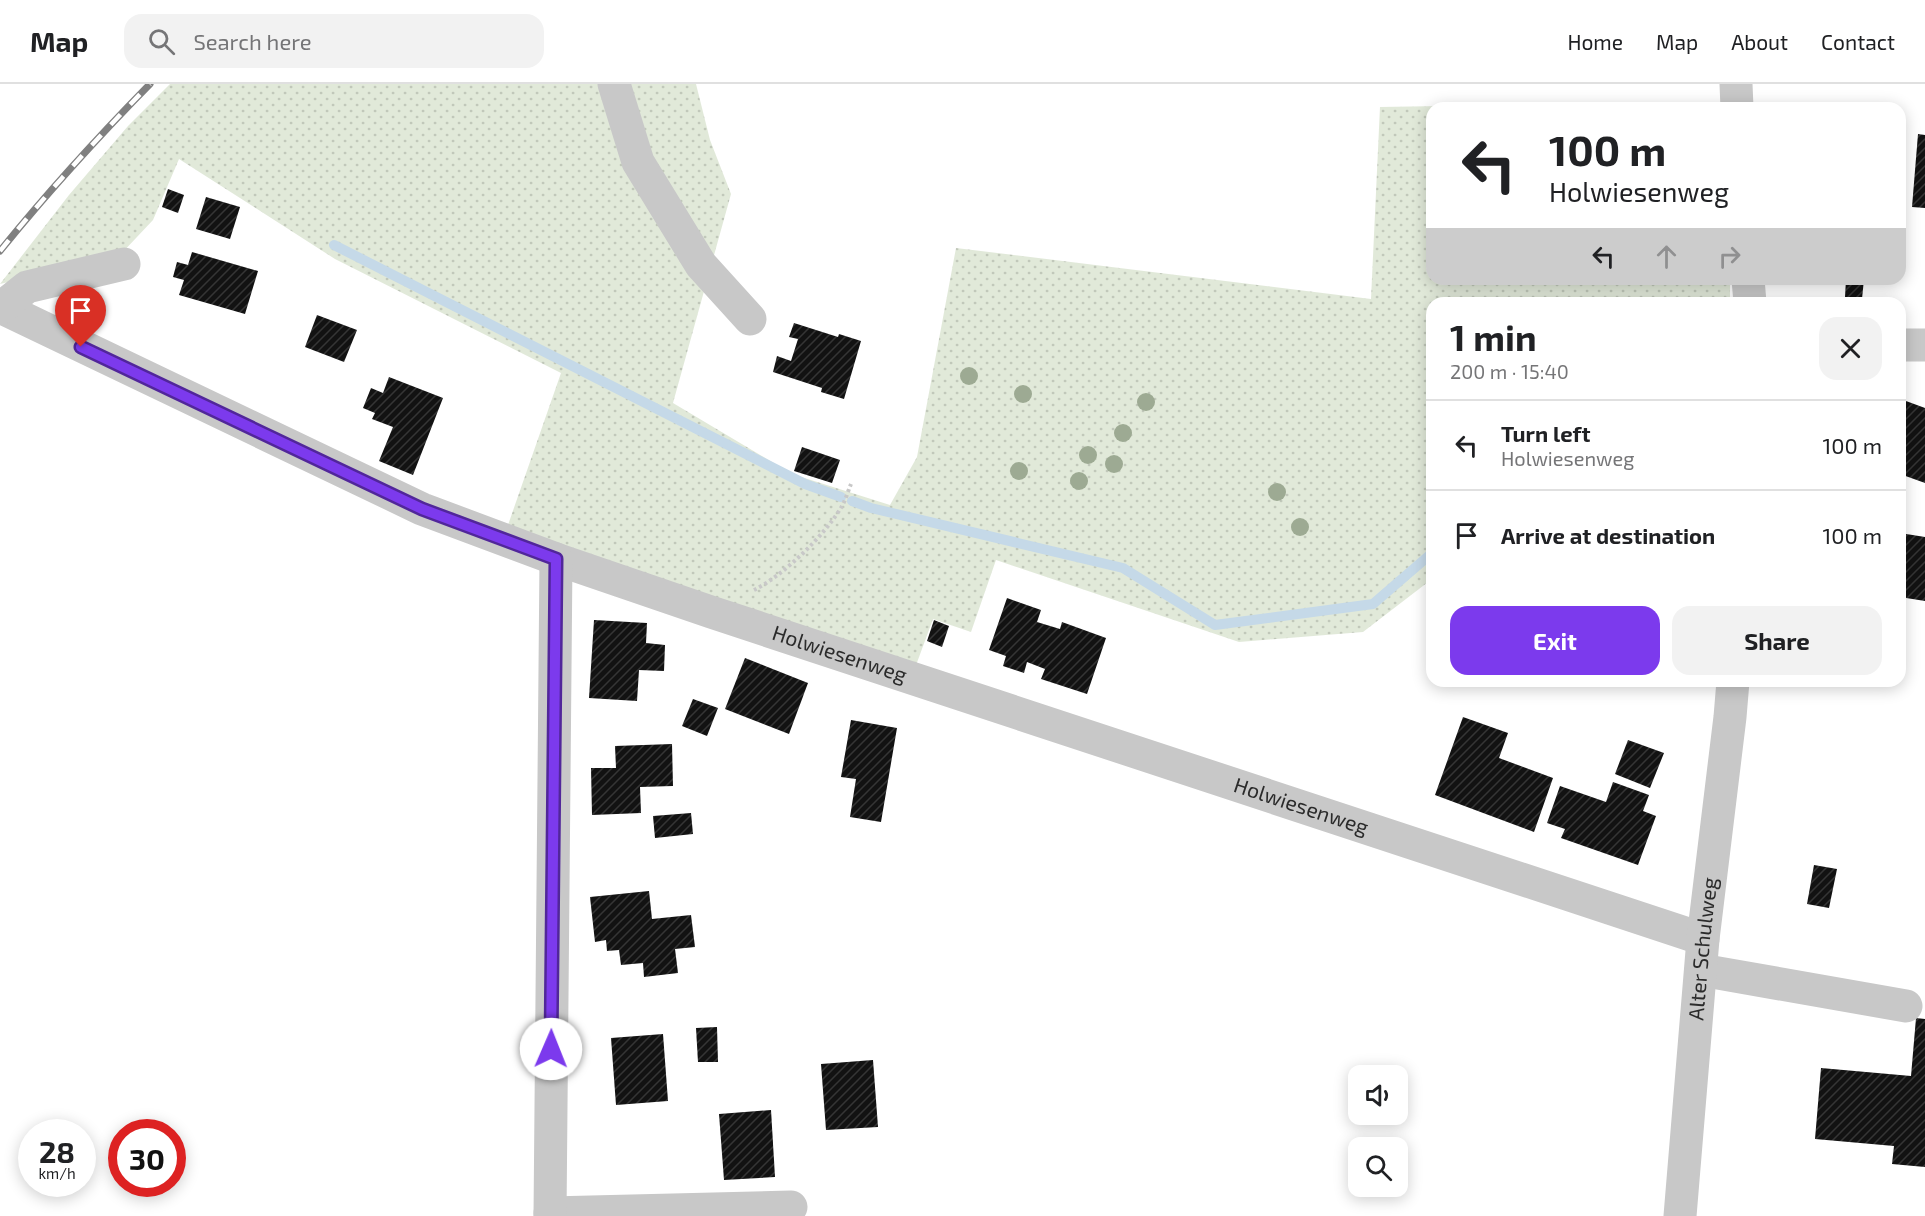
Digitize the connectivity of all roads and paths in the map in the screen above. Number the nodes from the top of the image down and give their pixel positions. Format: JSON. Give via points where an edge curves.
{"nodes":[{"id":1,"x":614,"y":84,"type":"edge"},
{"id":2,"x":1736,"y":84,"type":"edge"},
{"id":3,"x":1737,"y":102,"type":"edge"},
{"id":4,"x":124,"y":264,"type":"dead end"},
{"id":5,"x":0,"y":308,"type":"edge"},
{"id":6,"x":750,"y":319,"type":"dead end"},
{"id":7,"x":1906,"y":345,"type":"edge"},
{"id":8,"x":1925,"y":345,"type":"edge"},
{"id":9,"x":851,"y":484,"type":"dead end"},
{"id":10,"x":556,"y":559,"type":"junction"},
{"id":11,"x":711,"y":612,"type":"junction"},
{"id":12,"x":1732,"y":687,"type":"edge"},
{"id":13,"x":1702,"y":954,"type":"junction"},
{"id":14,"x":1906,"y":1006,"type":"dead end"},
{"id":15,"x":790,"y":1207,"type":"dead end"},
{"id":16,"x":550,"y":1215,"type":"edge"},
{"id":17,"x":1680,"y":1216,"type":"edge"}],
"edges":[{"from":1,"to":6,"type":"street","via":[[638,162],[701,265]]},
{"from":2,"to":3,"type":"street"},
{"from":4,"to":5,"type":"street","via":[[27,287]]},
{"from":5,"to":10,"type":"street","name":"Holwiesenweg","via":[[422,509]]},
{"from":7,"to":8,"type":"street"},
{"from":9,"to":11,"type":"path","via":[[842,506],[818,538],[770,582]]},
{"from":10,"to":11,"type":"street","name":"Holwiesenweg"},
{"from":10,"to":16,"type":"street"},
{"from":11,"to":13,"type":"street","name":"Holwiesenweg"},
{"from":12,"to":13,"type":"street","name":"Alter Schulweg"},
{"from":13,"to":14,"type":"street","name":"Holwiesenweg"},
{"from":13,"to":17,"type":"street","name":"Alter Schulweg"},
{"from":15,"to":16,"type":"street"}]}
